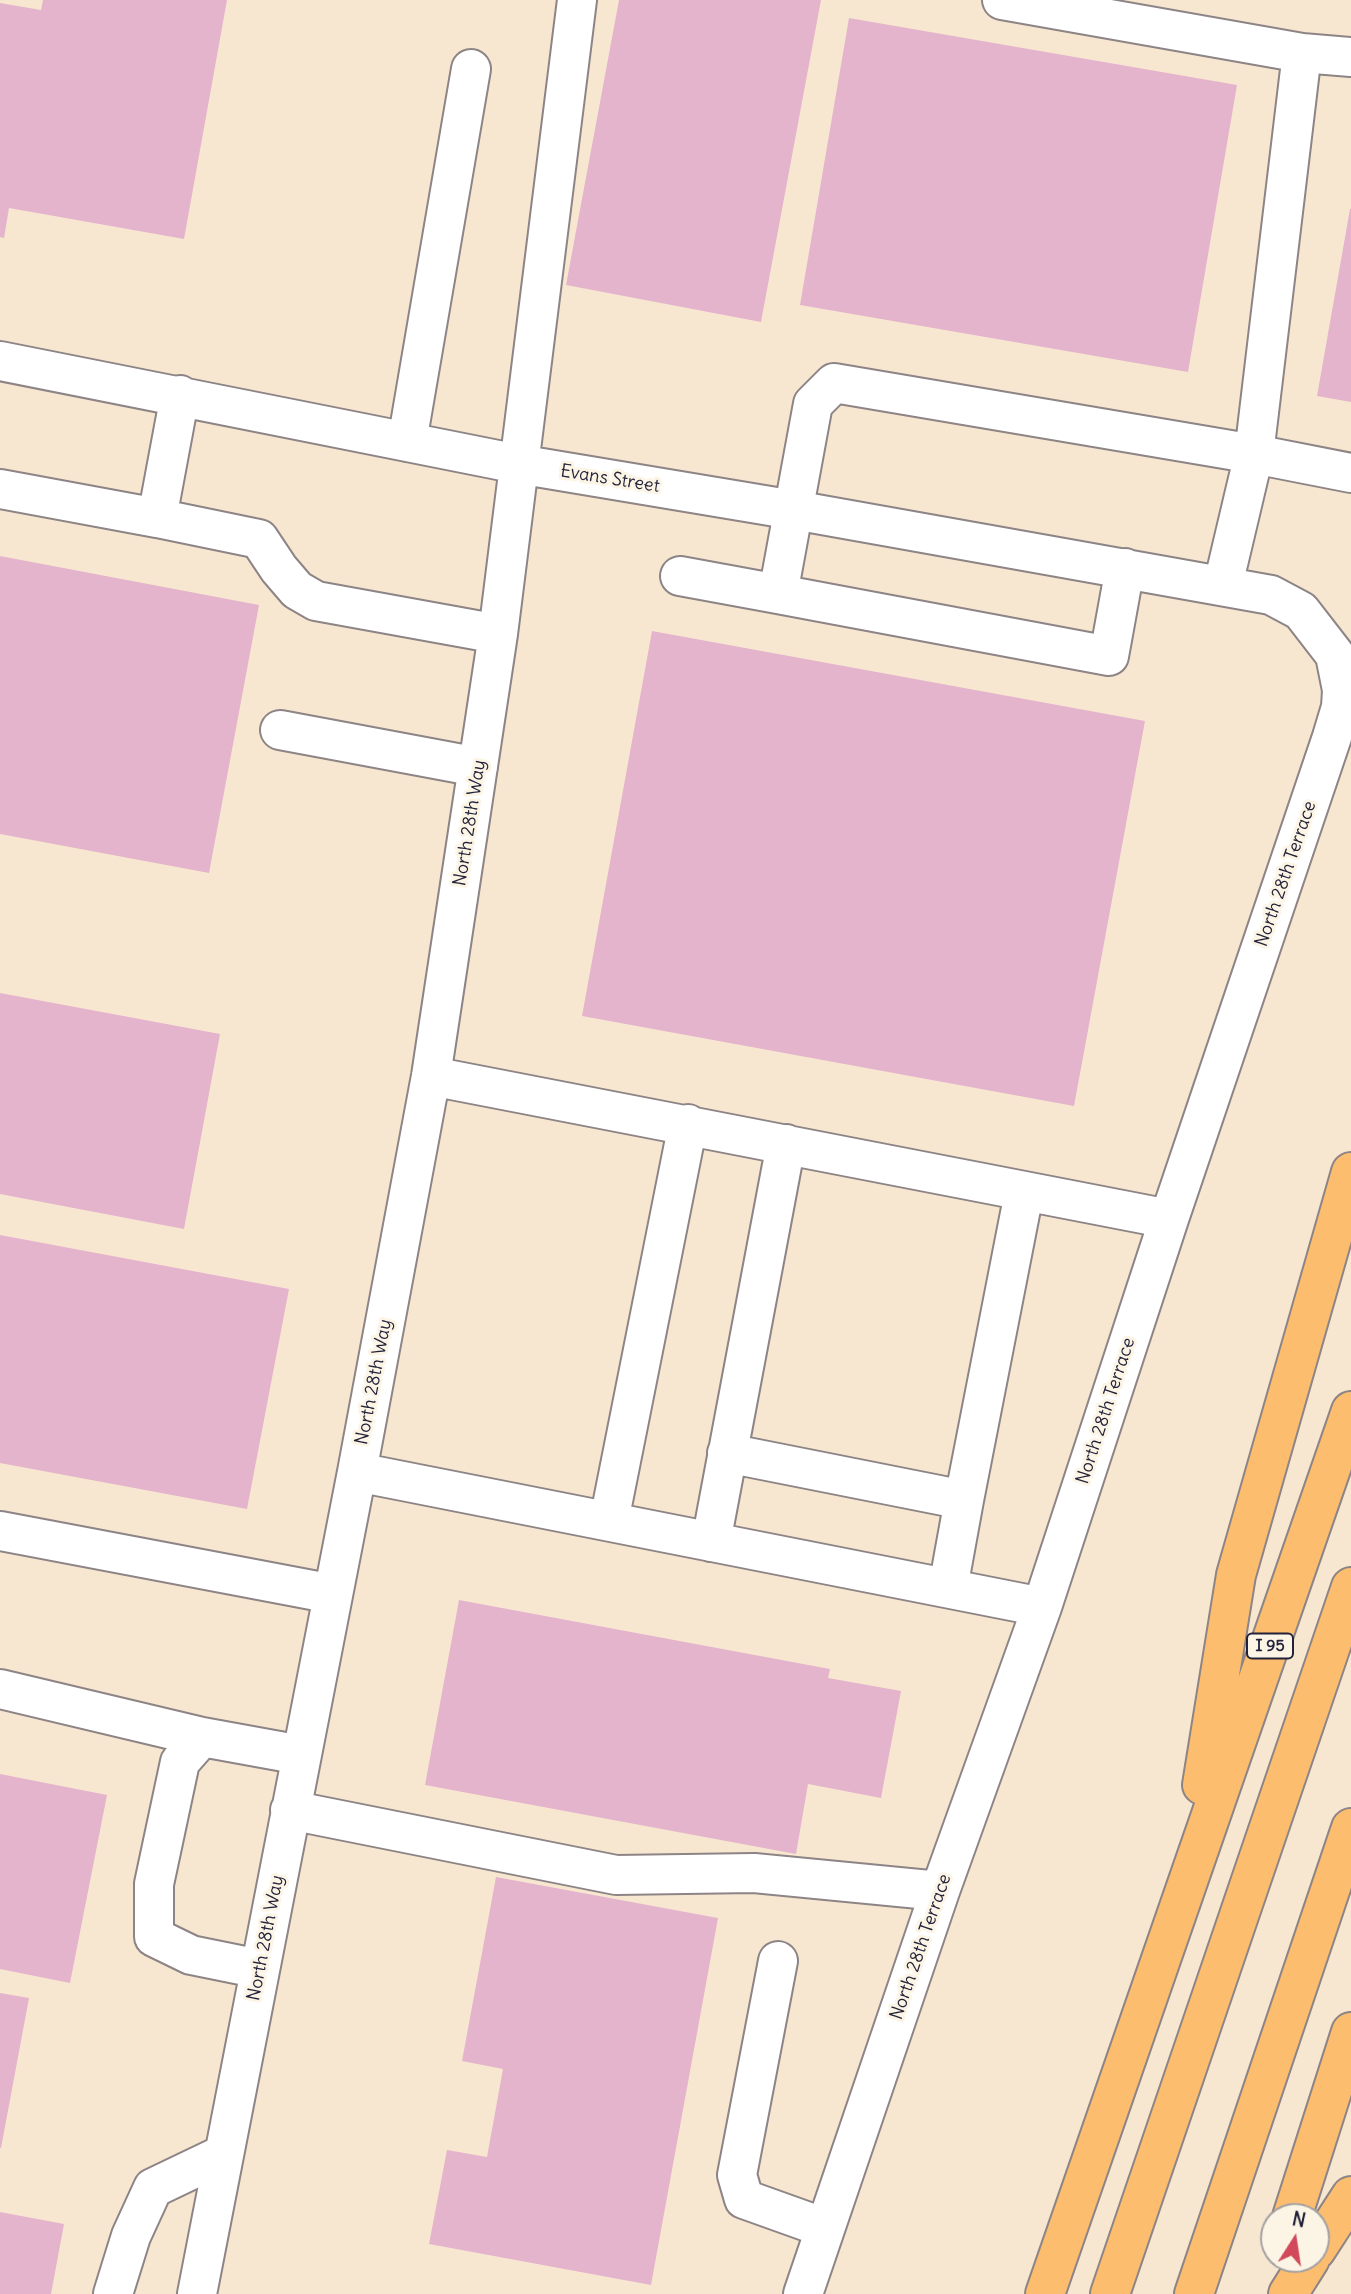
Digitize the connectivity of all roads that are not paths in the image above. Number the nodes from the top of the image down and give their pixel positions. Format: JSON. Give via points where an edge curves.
{"nodes":[{"id":1,"x":577,"y":0,"type":"edge"},
{"id":2,"x":1003,"y":0,"type":"edge"},
{"id":3,"x":1302,"y":53,"type":"junction"},
{"id":4,"x":1351,"y":57,"type":"edge"},
{"id":5,"x":471,"y":69,"type":"dead end"},
{"id":6,"x":0,"y":361,"type":"edge"},
{"id":7,"x":180,"y":395,"type":"junction"},
{"id":8,"x":407,"y":442,"type":"junction"},
{"id":9,"x":1254,"y":454,"type":"junction"},
{"id":10,"x":518,"y":464,"type":"junction"},
{"id":11,"x":1351,"y":473,"type":"edge"},
{"id":12,"x":0,"y":489,"type":"edge"},
{"id":13,"x":794,"y":510,"type":"junction"},
{"id":14,"x":157,"y":518,"type":"junction"},
{"id":15,"x":1125,"y":568,"type":"junction"},
{"id":16,"x":680,"y":576,"type":"dead end"},
{"id":17,"x":1223,"y":585,"type":"junction"},
{"id":18,"x":778,"y":594,"type":"junction"},
{"id":19,"x":498,"y":634,"type":"junction"},
{"id":20,"x":279,"y":730,"type":"dead end"},
{"id":21,"x":478,"y":767,"type":"junction"},
{"id":22,"x":431,"y":1076,"type":"junction"},
{"id":23,"x":688,"y":1124,"type":"junction"},
{"id":24,"x":786,"y":1143,"type":"junction"},
{"id":25,"x":1351,"y":1172,"type":"edge"},
{"id":26,"x":1024,"y":1193,"type":"junction"},
{"id":27,"x":1169,"y":1219,"type":"junction"},
{"id":28,"x":1351,"y":1410,"type":"edge"},
{"id":29,"x":727,"y":1453,"type":"junction"},
{"id":30,"x":357,"y":1472,"type":"junction"},
{"id":31,"x":964,"y":1500,"type":"junction"},
{"id":32,"x":609,"y":1521,"type":"junction"},
{"id":33,"x":0,"y":1531,"type":"edge"},
{"id":34,"x":711,"y":1542,"type":"junction"},
{"id":35,"x":1351,"y":1587,"type":"edge"},
{"id":36,"x":948,"y":1588,"type":"junction"},
{"id":37,"x":332,"y":1594,"type":"junction"},
{"id":38,"x":1042,"y":1607,"type":"junction"},
{"id":39,"x":0,"y":1689,"type":"edge"},
{"id":40,"x":202,"y":1737,"type":"junction"},
{"id":41,"x":301,"y":1755,"type":"junction"},
{"id":42,"x":290,"y":1810,"type":"junction"},
{"id":43,"x":1351,"y":1828,"type":"edge"},
{"id":44,"x":1186,"y":1881,"type":"junction"},
{"id":45,"x":940,"y":1891,"type":"junction"},
{"id":46,"x":778,"y":1961,"type":"dead end"},
{"id":47,"x":260,"y":1969,"type":"junction"},
{"id":48,"x":1351,"y":2032,"type":"edge"},
{"id":49,"x":224,"y":2154,"type":"junction"},
{"id":50,"x":1351,"y":2196,"type":"edge"},
{"id":51,"x":1296,"y":2203,"type":"edge"},
{"id":52,"x":825,"y":2228,"type":"junction"},
{"id":53,"x":1330,"y":2228,"type":"edge"},
{"id":54,"x":1275,"y":2273,"type":"edge"},
{"id":55,"x":1301,"y":2273,"type":"edge"},
{"id":56,"x":113,"y":2294,"type":"edge"},
{"id":57,"x":197,"y":2294,"type":"edge"},
{"id":58,"x":803,"y":2294,"type":"edge"},
{"id":59,"x":1045,"y":2294,"type":"edge"},
{"id":60,"x":1110,"y":2294,"type":"edge"},
{"id":61,"x":1194,"y":2294,"type":"edge"},
{"id":62,"x":1268,"y":2294,"type":"edge"},
{"id":63,"x":1288,"y":2294,"type":"edge"}],
"edges":[{"from":1,"to":10,"type":"street","name":"North 28th Way"},
{"from":2,"to":3,"type":"street"},
{"from":3,"to":4,"type":"street"},
{"from":3,"to":9,"type":"street"},
{"from":5,"to":8,"type":"street"},
{"from":6,"to":7,"type":"street","name":"Evans Street"},
{"from":7,"to":8,"type":"street","name":"Evans Street"},
{"from":7,"to":14,"type":"street"},
{"from":8,"to":10,"type":"street","name":"Evans Street"},
{"from":9,"to":11,"type":"street"},
{"from":9,"to":13,"type":"street","via":[[834,383],[813,404]]},
{"from":9,"to":17,"type":"street"},
{"from":10,"to":13,"type":"street","name":"Evans Street"},
{"from":10,"to":19,"type":"street","name":"North 28th Way"},
{"from":12,"to":14,"type":"street"},
{"from":13,"to":15,"type":"street","name":"Evans Street"},
{"from":13,"to":18,"type":"street"},
{"from":14,"to":19,"type":"street","via":[[259,539],[297,590],[316,601]]},
{"from":15,"to":17,"type":"street","name":"Evans Street"},
{"from":15,"to":18,"type":"street","via":[[1110,656]]},
{"from":16,"to":18,"type":"street"},
{"from":17,"to":27,"type":"street","name":"North 28th Terrace","via":[[1271,595],[1301,611],[1335,655],[1341,707]]},
{"from":19,"to":21,"type":"street","name":"North 28th Way"},
{"from":20,"to":21,"type":"street"},
{"from":21,"to":22,"type":"street","name":"North 28th Way"},
{"from":22,"to":23,"type":"street"},
{"from":22,"to":30,"type":"street","name":"North 28th Way"},
{"from":23,"to":24,"type":"street"},
{"from":23,"to":32,"type":"street"},
{"from":24,"to":26,"type":"street"},
{"from":24,"to":29,"type":"street"},
{"from":25,"to":44,"type":"highway","via":[[1236,1575]]},
{"from":26,"to":27,"type":"street"},
{"from":26,"to":31,"type":"street"},
{"from":27,"to":38,"type":"street","name":"North 28th Terrace"},
{"from":28,"to":44,"type":"highway","number":"I 95"},
{"from":29,"to":31,"type":"street"},
{"from":29,"to":34,"type":"street"},
{"from":30,"to":32,"type":"street"},
{"from":30,"to":37,"type":"street","name":"North 28th Way"},
{"from":31,"to":36,"type":"street"},
{"from":32,"to":34,"type":"street"},
{"from":33,"to":37,"type":"street"},
{"from":34,"to":36,"type":"street"},
{"from":35,"to":60,"type":"highway"},
{"from":36,"to":38,"type":"street"},
{"from":37,"to":41,"type":"street","name":"North 28th Way"},
{"from":38,"to":45,"type":"street","name":"North 28th Terrace"},
{"from":39,"to":40,"type":"street"},
{"from":40,"to":41,"type":"street"},
{"from":40,"to":47,"type":"street","via":[[180,1762],[153,1884],[154,1937],[191,1955]]},
{"from":41,"to":42,"type":"street","name":"North 28th Way"},
{"from":42,"to":45,"type":"street","via":[[616,1875],[754,1873]]},
{"from":42,"to":47,"type":"street","name":"North 28th Way"},
{"from":43,"to":61,"type":"highway"},
{"from":44,"to":59,"type":"highway","number":"I 95"},
{"from":45,"to":52,"type":"street","name":"North 28th Terrace"},
{"from":46,"to":52,"type":"street","via":[[737,2175],[744,2199]]},
{"from":47,"to":49,"type":"street","name":"North 28th Way"},
{"from":48,"to":51,"type":"highway"},
{"from":49,"to":56,"type":"street","via":[[153,2188],[131,2236]]},
{"from":49,"to":57,"type":"street","name":"North 28th Way"},
{"from":50,"to":53,"type":"highway"},
{"from":52,"to":58,"type":"street","name":"North 28th Terrace"},
{"from":54,"to":62,"type":"highway"},
{"from":55,"to":63,"type":"highway"}]}
